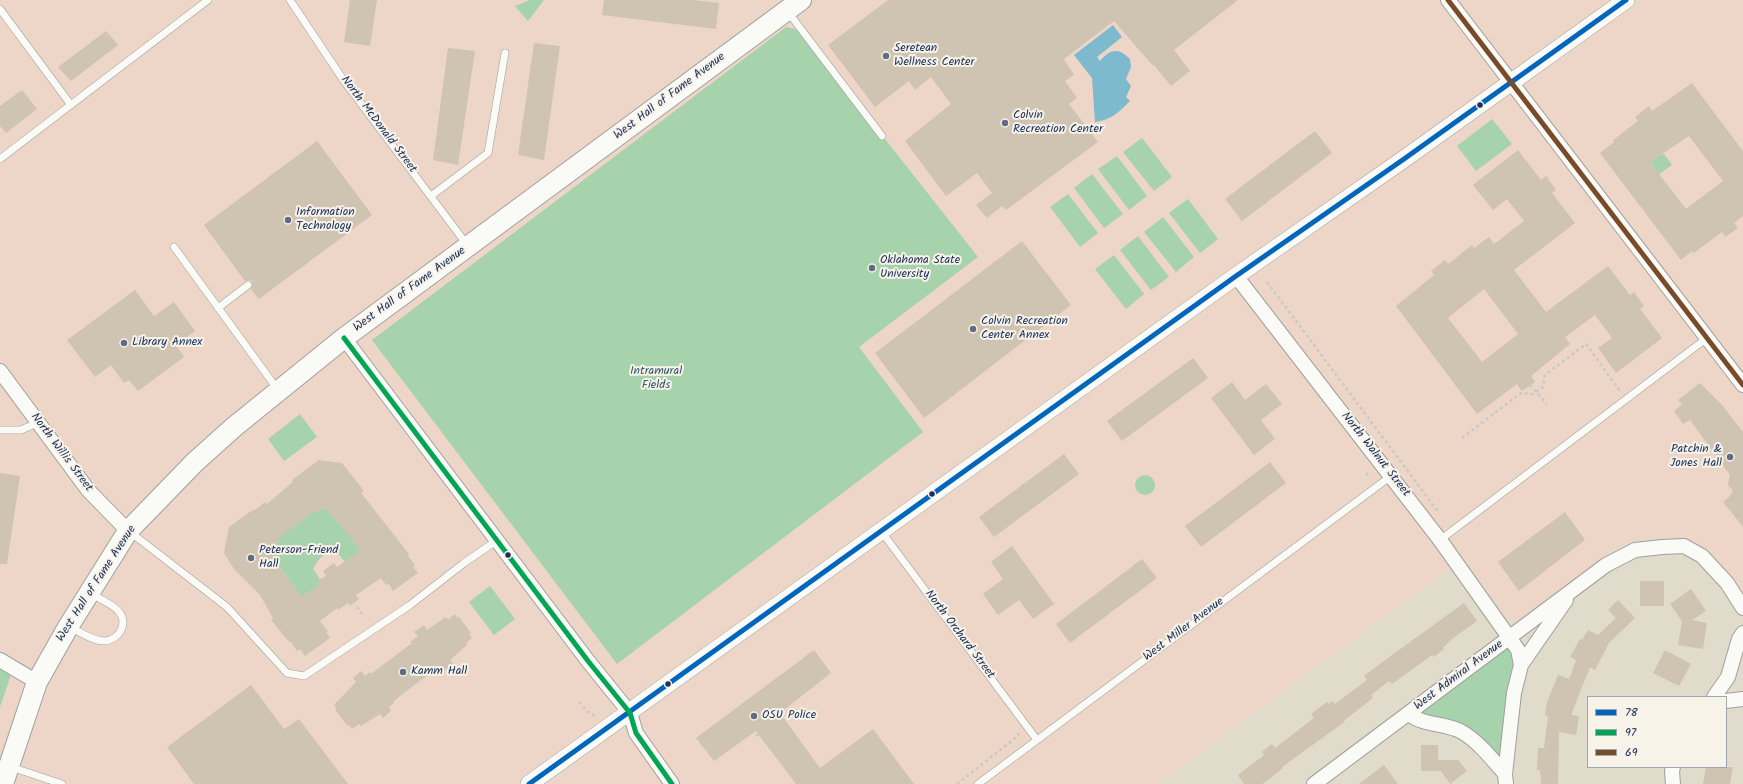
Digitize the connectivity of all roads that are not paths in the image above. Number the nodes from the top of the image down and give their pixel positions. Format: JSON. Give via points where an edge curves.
{"nodes":[{"id":1,"x":208,"y":0,"type":"edge"},
{"id":2,"x":290,"y":0,"type":"edge"},
{"id":3,"x":1448,"y":0,"type":"edge"},
{"id":4,"x":1626,"y":0,"type":"edge"},
{"id":5,"x":794,"y":5,"type":"edge"},
{"id":6,"x":0,"y":9,"type":"edge"},
{"id":7,"x":506,"y":54,"type":"dead end"},
{"id":8,"x":1510,"y":82,"type":"junction"},
{"id":9,"x":71,"y":105,"type":"junction"},
{"id":10,"x":882,"y":136,"type":"dead end"},
{"id":11,"x":0,"y":159,"type":"edge"},
{"id":12,"x":430,"y":196,"type":"junction"},
{"id":13,"x":174,"y":247,"type":"dead end"},
{"id":14,"x":469,"y":247,"type":"junction"},
{"id":15,"x":1236,"y":276,"type":"junction"},
{"id":16,"x":248,"y":285,"type":"dead end"},
{"id":17,"x":218,"y":308,"type":"junction"},
{"id":18,"x":344,"y":338,"type":"junction"},
{"id":19,"x":1707,"y":338,"type":"junction"},
{"id":20,"x":0,"y":371,"type":"edge"},
{"id":21,"x":1743,"y":385,"type":"edge"},
{"id":22,"x":278,"y":390,"type":"junction"},
{"id":23,"x":37,"y":423,"type":"junction"},
{"id":24,"x":1,"y":430,"type":"dead end"},
{"id":25,"x":1391,"y":476,"type":"junction"},
{"id":26,"x":128,"y":531,"type":"junction"},
{"id":27,"x":881,"y":531,"type":"junction"},
{"id":28,"x":1440,"y":540,"type":"junction"},
{"id":29,"x":496,"y":541,"type":"junction"},
{"id":30,"x":1573,"y":590,"type":"junction"},
{"id":31,"x":89,"y":593,"type":"junction"},
{"id":32,"x":1743,"y":608,"type":"edge"},
{"id":33,"x":68,"y":627,"type":"junction"},
{"id":34,"x":1743,"y":633,"type":"edge"},
{"id":35,"x":1509,"y":637,"type":"junction"},
{"id":36,"x":0,"y":660,"type":"edge"},
{"id":37,"x":1520,"y":665,"type":"junction"},
{"id":38,"x":37,"y":682,"type":"junction"},
{"id":39,"x":1715,"y":696,"type":"edge"},
{"id":40,"x":1743,"y":699,"type":"edge"},
{"id":41,"x":1727,"y":701,"type":"edge"},
{"id":42,"x":630,"y":713,"type":"junction"},
{"id":43,"x":1409,"y":714,"type":"junction"},
{"id":44,"x":1036,"y":740,"type":"junction"},
{"id":45,"x":1673,"y":768,"type":"edge"},
{"id":46,"x":6,"y":775,"type":"edge"},
{"id":47,"x":1505,"y":779,"type":"edge"},
{"id":48,"x":62,"y":784,"type":"edge"},
{"id":49,"x":529,"y":784,"type":"edge"},
{"id":50,"x":672,"y":784,"type":"edge"},
{"id":51,"x":978,"y":784,"type":"edge"},
{"id":52,"x":1314,"y":784,"type":"edge"},
{"id":53,"x":1673,"y":784,"type":"edge"}],
"edges":[{"from":1,"to":9,"type":"lane"},
{"from":2,"to":12,"type":"lane","name":"North McDonald Street","via":[[344,81]]},
{"from":3,"to":8,"type":"street"},
{"from":4,"to":8,"type":"street"},
{"from":5,"to":10,"type":"lane"},
{"from":5,"to":14,"type":"main road","name":"West Hall of Fame Avenue"},
{"from":6,"to":9,"type":"lane"},
{"from":7,"to":12,"type":"lane","via":[[488,152]]},
{"from":8,"to":15,"type":"street"},
{"from":8,"to":19,"type":"street"},
{"from":9,"to":11,"type":"lane"},
{"from":12,"to":14,"type":"lane","name":"North McDonald Street"},
{"from":13,"to":17,"type":"lane"},
{"from":14,"to":18,"type":"main road","name":"West Hall of Fame Avenue"},
{"from":15,"to":25,"type":"street","name":"North Walnut Street"},
{"from":15,"to":27,"type":"street"},
{"from":16,"to":17,"type":"lane"},
{"from":17,"to":22,"type":"lane"},
{"from":18,"to":22,"type":"main road","name":"West Hall of Fame Avenue"},
{"from":18,"to":29,"type":"street"},
{"from":19,"to":21,"type":"street"},
{"from":19,"to":28,"type":"lane"},
{"from":20,"to":23,"type":"street","name":"North Willis Street"},
{"from":22,"to":26,"type":"main road","name":"West Hall of Fame Avenue","via":[[195,462]]},
{"from":23,"to":24,"type":"lane","via":[[21,430]]},
{"from":23,"to":26,"type":"street","name":"North Willis Street","via":[[88,490]]},
{"from":25,"to":28,"type":"street","name":"North Walnut Street"},
{"from":25,"to":44,"type":"lane","name":"West Miller Avenue"},
{"from":26,"to":29,"type":"lane","via":[[227,607],[287,673],[304,676],[410,605]]},
{"from":26,"to":31,"type":"main road","name":"West Hall of Fame Avenue"},
{"from":27,"to":42,"type":"street"},
{"from":27,"to":44,"type":"lane","name":"North Orchard Street"},
{"from":28,"to":35,"type":"street","name":"North Walnut Street"},
{"from":29,"to":42,"type":"street"},
{"from":30,"to":32,"type":"street","name":"West Admiral Avenue","via":[[1606,565],[1635,550],[1684,546],[1702,556],[1727,583]]},
{"from":30,"to":35,"type":"street","name":"West Admiral Avenue"},
{"from":30,"to":37,"type":"street"},
{"from":31,"to":33,"type":"main road","name":"West Hall of Fame Avenue"},
{"from":31,"to":33,"type":"lane","via":[[119,611],[123,627],[119,634],[104,641]]},
{"from":33,"to":38,"type":"main road","name":"West Hall of Fame Avenue"},
{"from":34,"to":39,"type":"street","via":[[1728,677]]},
{"from":35,"to":37,"type":"street","name":"North Walnut Street","via":[[1518,650]]},
{"from":35,"to":43,"type":"street","name":"West Admiral Avenue"},
{"from":36,"to":38,"type":"street"},
{"from":37,"to":47,"type":"street","via":[[1514,693]]},
{"from":38,"to":46,"type":"main road","name":"West Hall of Fame Avenue"},
{"from":40,"to":41,"type":"street"},
{"from":42,"to":49,"type":"street"},
{"from":42,"to":50,"type":"street","via":[[636,733]]},
{"from":43,"to":47,"type":"street","name":"West Admiral Avenue","via":[[1416,719],[1461,732],[1482,748]]},
{"from":43,"to":52,"type":"street","name":"West Admiral Avenue"},
{"from":44,"to":51,"type":"lane","name":"West Miller Avenue"},
{"from":45,"to":53,"type":"street"},
{"from":46,"to":48,"type":"lane"}]}
